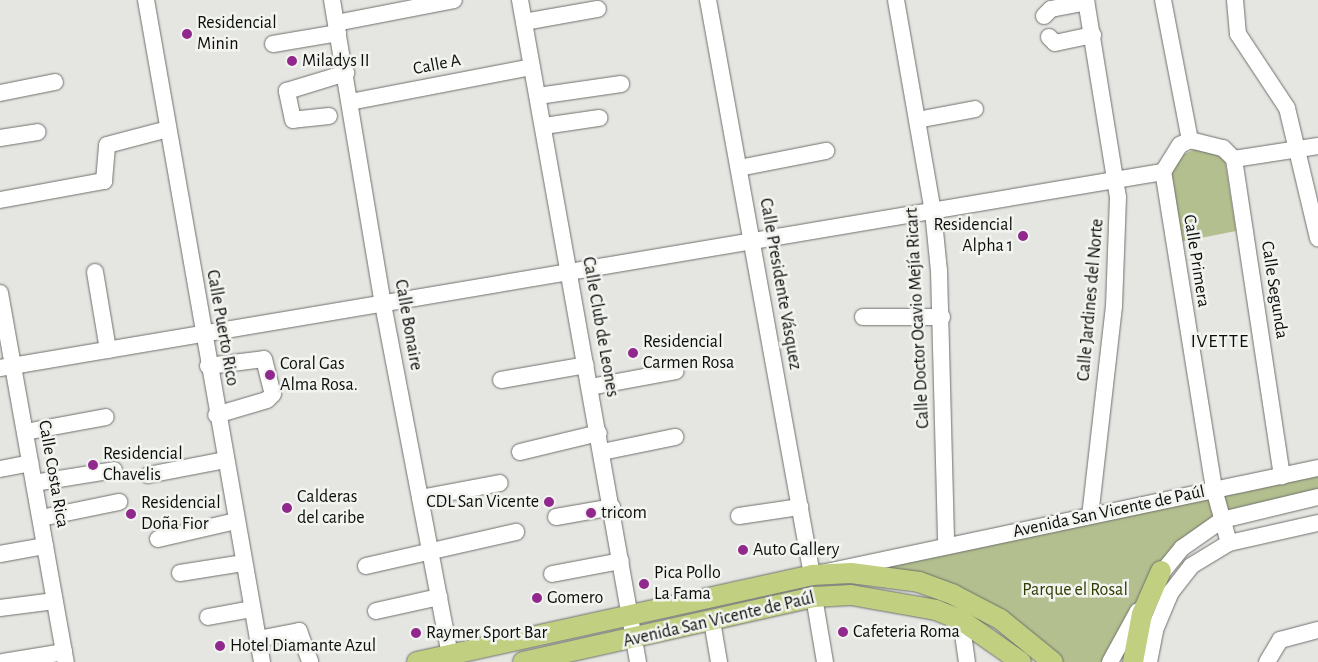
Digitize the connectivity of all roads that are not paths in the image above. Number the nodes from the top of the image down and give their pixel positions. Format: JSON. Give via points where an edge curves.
{"nodes":[{"id":1,"x":146,"y":0,"type":"edge"},
{"id":2,"x":332,"y":0,"type":"edge"},
{"id":3,"x":454,"y":0,"type":"edge"},
{"id":4,"x":520,"y":0,"type":"edge"},
{"id":5,"x":708,"y":0,"type":"edge"},
{"id":6,"x":896,"y":0,"type":"edge"},
{"id":7,"x":1163,"y":0,"type":"edge"},
{"id":8,"x":1235,"y":0,"type":"edge"},
{"id":9,"x":1086,"y":1,"type":"edge"},
{"id":10,"x":598,"y":9,"type":"dead end"},
{"id":11,"x":1044,"y":16,"type":"dead end"},
{"id":12,"x":524,"y":22,"type":"junction"},
{"id":13,"x":337,"y":28,"type":"junction"},
{"id":14,"x":1093,"y":35,"type":"junction"},
{"id":15,"x":1049,"y":37,"type":"dead end"},
{"id":16,"x":273,"y":44,"type":"dead end"},
{"id":17,"x":532,"y":67,"type":"junction"},
{"id":18,"x":346,"y":73,"type":"junction"},
{"id":19,"x":54,"y":82,"type":"dead end"},
{"id":20,"x":621,"y":84,"type":"dead end"},
{"id":21,"x":0,"y":93,"type":"edge"},
{"id":22,"x":538,"y":96,"type":"junction"},
{"id":23,"x":350,"y":102,"type":"junction"},
{"id":24,"x":975,"y":109,"type":"dead end"},
{"id":25,"x":329,"y":116,"type":"dead end"},
{"id":26,"x":599,"y":118,"type":"dead end"},
{"id":27,"x":917,"y":120,"type":"junction"},
{"id":28,"x":544,"y":126,"type":"junction"},
{"id":29,"x":168,"y":129,"type":"junction"},
{"id":30,"x":38,"y":132,"type":"dead end"},
{"id":31,"x":0,"y":138,"type":"edge"},
{"id":32,"x":1190,"y":140,"type":"junction"},
{"id":33,"x":1318,"y":146,"type":"edge"},
{"id":34,"x":1299,"y":149,"type":"junction"},
{"id":35,"x":826,"y":151,"type":"dead end"},
{"id":36,"x":1234,"y":159,"type":"junction"},
{"id":37,"x":739,"y":168,"type":"junction"},
{"id":38,"x":1163,"y":172,"type":"junction"},
{"id":39,"x":1117,"y":177,"type":"junction"},
{"id":40,"x":0,"y":200,"type":"edge"},
{"id":41,"x":933,"y":211,"type":"junction"},
{"id":42,"x":1318,"y":238,"type":"edge"},
{"id":43,"x":752,"y":243,"type":"junction"},
{"id":44,"x":95,"y":272,"type":"dead end"},
{"id":45,"x":569,"y":272,"type":"junction"},
{"id":46,"x":0,"y":293,"type":"edge"},
{"id":47,"x":383,"y":304,"type":"junction"},
{"id":48,"x":863,"y":317,"type":"dead end"},
{"id":49,"x":942,"y":317,"type":"junction"},
{"id":50,"x":202,"y":333,"type":"junction"},
{"id":51,"x":108,"y":350,"type":"junction"},
{"id":52,"x":586,"y":365,"type":"junction"},
{"id":53,"x":208,"y":366,"type":"junction"},
{"id":54,"x":7,"y":367,"type":"edge"},
{"id":55,"x":676,"y":371,"type":"dead end"},
{"id":56,"x":501,"y":380,"type":"dead end"},
{"id":57,"x":590,"y":387,"type":"junction"},
{"id":58,"x":216,"y":415,"type":"junction"},
{"id":59,"x":106,"y":417,"type":"dead end"},
{"id":60,"x":25,"y":432,"type":"junction"},
{"id":61,"x":599,"y":433,"type":"junction"},
{"id":62,"x":675,"y":438,"type":"dead end"},
{"id":63,"x":520,"y":452,"type":"dead end"},
{"id":64,"x":602,"y":452,"type":"junction"},
{"id":65,"x":225,"y":460,"type":"junction"},
{"id":66,"x":30,"y":463,"type":"junction"},
{"id":67,"x":1318,"y":468,"type":"edge"},
{"id":68,"x":0,"y":469,"type":"edge"},
{"id":69,"x":114,"y":470,"type":"dead end"},
{"id":70,"x":148,"y":475,"type":"dead end"},
{"id":71,"x":1282,"y":476,"type":"junction"},
{"id":72,"x":500,"y":483,"type":"dead end"},
{"id":73,"x":34,"y":484,"type":"junction"},
{"id":74,"x":1214,"y":489,"type":"junction"},
{"id":75,"x":1318,"y":497,"type":"edge"},
{"id":76,"x":420,"y":498,"type":"junction"},
{"id":77,"x":119,"y":502,"type":"dead end"},
{"id":78,"x":612,"y":507,"type":"junction"},
{"id":79,"x":800,"y":507,"type":"junction"},
{"id":80,"x":739,"y":516,"type":"dead end"},
{"id":81,"x":1090,"y":516,"type":"junction"},
{"id":82,"x":556,"y":517,"type":"dead end"},
{"id":83,"x":40,"y":518,"type":"junction"},
{"id":84,"x":1222,"y":520,"type":"junction"},
{"id":85,"x":236,"y":521,"type":"junction"},
{"id":86,"x":1318,"y":523,"type":"edge"},
{"id":87,"x":516,"y":532,"type":"dead end"},
{"id":88,"x":158,"y":539,"type":"dead end"},
{"id":89,"x":1229,"y":543,"type":"junction"},
{"id":90,"x":45,"y":546,"type":"junction"},
{"id":91,"x":946,"y":546,"type":"junction"},
{"id":92,"x":430,"y":550,"type":"junction"},
{"id":93,"x":0,"y":554,"type":"edge"},
{"id":94,"x":621,"y":561,"type":"junction"},
{"id":95,"x":244,"y":563,"type":"junction"},
{"id":96,"x":366,"y":566,"type":"dead end"},
{"id":97,"x":1162,"y":571,"type":"junction"},
{"id":98,"x":180,"y":572,"type":"dead end"},
{"id":99,"x":552,"y":574,"type":"dead end"},
{"id":100,"x":812,"y":575,"type":"junction"},
{"id":101,"x":439,"y":596,"type":"junction"},
{"id":102,"x":814,"y":597,"type":"junction"},
{"id":103,"x":55,"y":601,"type":"junction"},
{"id":104,"x":0,"y":608,"type":"edge"},
{"id":105,"x":252,"y":609,"type":"junction"},
{"id":106,"x":376,"y":611,"type":"dead end"},
{"id":107,"x":208,"y":617,"type":"dead end"},
{"id":108,"x":630,"y":618,"type":"junction"},
{"id":109,"x":960,"y":620,"type":"junction"},
{"id":110,"x":712,"y":621,"type":"junction"},
{"id":111,"x":1318,"y":630,"type":"edge"},
{"id":112,"x":258,"y":639,"type":"junction"},
{"id":113,"x":634,"y":640,"type":"junction"},
{"id":114,"x":450,"y":656,"type":"junction"},
{"id":115,"x":65,"y":657,"type":"edge"},
{"id":116,"x":528,"y":661,"type":"edge"},
{"id":117,"x":3,"y":662,"type":"edge"},
{"id":118,"x":262,"y":662,"type":"edge"},
{"id":119,"x":310,"y":662,"type":"edge"},
{"id":120,"x":417,"y":662,"type":"edge"},
{"id":121,"x":638,"y":662,"type":"edge"},
{"id":122,"x":720,"y":662,"type":"edge"},
{"id":123,"x":826,"y":662,"type":"edge"},
{"id":124,"x":967,"y":662,"type":"edge"},
{"id":125,"x":1020,"y":662,"type":"edge"},
{"id":126,"x":1052,"y":662,"type":"edge"},
{"id":127,"x":1110,"y":662,"type":"edge"},
{"id":128,"x":1133,"y":662,"type":"edge"},
{"id":129,"x":1149,"y":662,"type":"edge"},
{"id":130,"x":1267,"y":662,"type":"edge"}],
"edges":[{"from":1,"to":29,"type":"street","name":"Calle Puerto Rico"},
{"from":2,"to":13,"type":"street","name":"Calle Bonaire"},
{"from":3,"to":13,"type":"street"},
{"from":4,"to":12,"type":"street","name":"Calle Club de Leones"},
{"from":5,"to":37,"type":"street","name":"Calle Presidente Vásquez"},
{"from":6,"to":27,"type":"street","name":"Calle Doctor Ocavio Mejía Ricart"},
{"from":7,"to":32,"type":"street"},
{"from":8,"to":34,"type":"street","via":[[1238,34],[1287,108]]},
{"from":9,"to":11,"type":"street","via":[[1051,9]]},
{"from":9,"to":14,"type":"street","name":"Calle Jardines del Norte"},
{"from":10,"to":12,"type":"street"},
{"from":12,"to":17,"type":"street","name":"Calle Club de Leones"},
{"from":13,"to":16,"type":"street"},
{"from":13,"to":18,"type":"street","name":"Calle Bonaire"},
{"from":14,"to":15,"type":"street","via":[[1055,43]]},
{"from":14,"to":39,"type":"street","name":"Calle Jardines del Norte"},
{"from":17,"to":22,"type":"street","name":"Calle Club de Leones"},
{"from":17,"to":23,"type":"street","name":"Calle A"},
{"from":18,"to":23,"type":"street","name":"Calle Bonaire"},
{"from":18,"to":25,"type":"street","via":[[287,91],[293,120]]},
{"from":19,"to":21,"type":"street"},
{"from":20,"to":22,"type":"street"},
{"from":22,"to":28,"type":"street","name":"Calle Club de Leones"},
{"from":23,"to":47,"type":"street","name":"Calle Bonaire"},
{"from":24,"to":27,"type":"street"},
{"from":26,"to":28,"type":"street"},
{"from":27,"to":41,"type":"street","name":"Calle Doctor Ocavio Mejía Ricart"},
{"from":28,"to":45,"type":"street","name":"Calle Club de Leones"},
{"from":29,"to":40,"type":"street","via":[[107,145],[104,181]]},
{"from":29,"to":50,"type":"street","name":"Calle Puerto Rico"},
{"from":30,"to":31,"type":"street"},
{"from":32,"to":36,"type":"street","via":[[1223,148]]},
{"from":32,"to":38,"type":"street","via":[[1180,145]]},
{"from":33,"to":34,"type":"street"},
{"from":34,"to":36,"type":"street"},
{"from":34,"to":42,"type":"street"},
{"from":35,"to":37,"type":"street"},
{"from":36,"to":71,"type":"street","name":"Calle Segunda"},
{"from":37,"to":43,"type":"street","name":"Calle Presidente Vásquez"},
{"from":38,"to":39,"type":"street"},
{"from":38,"to":74,"type":"street","name":"Calle Primera"},
{"from":39,"to":41,"type":"street"},
{"from":39,"to":81,"type":"street","name":"Calle Jardines del Norte","via":[[1114,306]]},
{"from":41,"to":43,"type":"street"},
{"from":41,"to":49,"type":"street","name":"Calle Doctor Ocavio Mejía Ricart"},
{"from":43,"to":45,"type":"street"},
{"from":43,"to":79,"type":"street","name":"Calle Presidente Vásquez"},
{"from":44,"to":51,"type":"street"},
{"from":45,"to":47,"type":"street"},
{"from":45,"to":52,"type":"street","name":"Calle Club de Leones"},
{"from":46,"to":54,"type":"street","name":"Calle Costa Rica"},
{"from":47,"to":50,"type":"street"},
{"from":47,"to":76,"type":"street","name":"Calle Bonaire"},
{"from":48,"to":49,"type":"street"},
{"from":49,"to":91,"type":"street","name":"Calle Doctor Ocavio Mejía Ricart"},
{"from":50,"to":51,"type":"street"},
{"from":50,"to":53,"type":"street","name":"Calle Puerto Rico"},
{"from":51,"to":54,"type":"street"},
{"from":52,"to":56,"type":"street"},
{"from":52,"to":57,"type":"street","name":"Calle Club de Leones"},
{"from":53,"to":58,"type":"street","name":"Calle Puerto Rico"},
{"from":53,"to":58,"type":"street","via":[[264,359],[273,394],[267,400]]},
{"from":54,"to":60,"type":"street","name":"Calle Costa Rica"},
{"from":55,"to":57,"type":"street"},
{"from":57,"to":61,"type":"street","name":"Calle Club de Leones"},
{"from":58,"to":65,"type":"street","name":"Calle Puerto Rico"},
{"from":59,"to":60,"type":"street"},
{"from":60,"to":66,"type":"street","name":"Calle Costa Rica"},
{"from":61,"to":63,"type":"street"},
{"from":61,"to":64,"type":"street","name":"Calle Club de Leones"},
{"from":62,"to":64,"type":"street"},
{"from":64,"to":78,"type":"street","name":"Calle Club de Leones"},
{"from":65,"to":70,"type":"street"},
{"from":65,"to":85,"type":"street","name":"Calle Puerto Rico"},
{"from":66,"to":68,"type":"street"},
{"from":66,"to":73,"type":"street","name":"Calle Costa Rica"},
{"from":67,"to":71,"type":"street","name":"Avenida San Vicente de Paúl"},
{"from":69,"to":73,"type":"street"},
{"from":71,"to":74,"type":"street","name":"Avenida San Vicente de Paúl"},
{"from":72,"to":76,"type":"street"},
{"from":73,"to":83,"type":"street","name":"Calle Costa Rica"},
{"from":74,"to":81,"type":"street","name":"Avenida San Vicente de Paúl"},
{"from":74,"to":84,"type":"street","name":"Calle Primera"},
{"from":75,"to":84,"type":"street","name":"Avenida San Vicente de Paúl"},
{"from":76,"to":92,"type":"street","name":"Calle Bonaire"},
{"from":77,"to":83,"type":"street"},
{"from":78,"to":82,"type":"street"},
{"from":78,"to":94,"type":"street","name":"Calle Club de Leones"},
{"from":79,"to":80,"type":"street"},
{"from":79,"to":100,"type":"street","name":"Calle Presidente Vásquez"},
{"from":81,"to":91,"type":"street","name":"Avenida San Vicente de Paúl"},
{"from":83,"to":90,"type":"street","name":"Calle Costa Rica"},
{"from":84,"to":89,"type":"street","name":"Calle Primera"},
{"from":84,"to":97,"type":"street","name":"Avenida San Vicente de Paúl","via":[[1182,548]]},
{"from":85,"to":88,"type":"street"},
{"from":85,"to":95,"type":"street","name":"Calle Puerto Rico"},
{"from":86,"to":89,"type":"street"},
{"from":87,"to":92,"type":"street"},
{"from":89,"to":129,"type":"street","via":[[1191,566],[1171,592],[1154,630]]},
{"from":90,"to":93,"type":"street"},
{"from":90,"to":103,"type":"street","name":"Calle Costa Rica"},
{"from":91,"to":100,"type":"street","name":"Avenida San Vicente de Paúl"},
{"from":92,"to":96,"type":"street"},
{"from":92,"to":101,"type":"street","name":"Calle Bonaire"},
{"from":94,"to":99,"type":"street"},
{"from":94,"to":108,"type":"street","name":"Calle Club de Leones"},
{"from":95,"to":98,"type":"street"},
{"from":95,"to":105,"type":"street","name":"Calle Puerto Rico"},
{"from":97,"to":127,"type":"street","name":"Avenida San Vicente de Paúl"},
{"from":97,"to":128,"type":"main road","via":[[1142,614]]},
{"from":100,"to":108,"type":"main road","name":"Avenida San Vicente de Paúl"},
{"from":100,"to":126,"type":"main road","name":"Avenida San Vicente de Paúl","via":[[880,575],[954,595],[1000,619]]},
{"from":101,"to":106,"type":"street"},
{"from":101,"to":114,"type":"street","name":"Calle Bonaire"},
{"from":102,"to":109,"type":"main road","name":"Avenida San Vicente de Paúl","via":[[890,598]]},
{"from":102,"to":110,"type":"main road","name":"Avenida San Vicente de Paúl"},
{"from":102,"to":123,"type":"street"},
{"from":103,"to":104,"type":"street"},
{"from":103,"to":115,"type":"street","name":"Calle Costa Rica"},
{"from":105,"to":107,"type":"street"},
{"from":105,"to":112,"type":"street","name":"Calle Puerto Rico"},
{"from":108,"to":113,"type":"street","name":"Calle Club de Leones"},
{"from":108,"to":114,"type":"main road","name":"Avenida San Vicente de Paúl"},
{"from":109,"to":124,"type":"street"},
{"from":109,"to":125,"type":"main road","name":"Avenida San Vicente de Paúl"},
{"from":110,"to":113,"type":"main road","name":"Avenida San Vicente de Paúl"},
{"from":110,"to":122,"type":"street"},
{"from":111,"to":130,"type":"street","via":[[1280,640]]},
{"from":112,"to":118,"type":"street","name":"Calle Puerto Rico"},
{"from":112,"to":119,"type":"street","via":[[299,631]]},
{"from":113,"to":116,"type":"main road","name":"Avenida San Vicente de Paúl"},
{"from":113,"to":121,"type":"street","name":"Calle Club de Leones"},
{"from":114,"to":120,"type":"main road","name":"Avenida San Vicente de Paúl"},
{"from":115,"to":117,"type":"street"}]}
